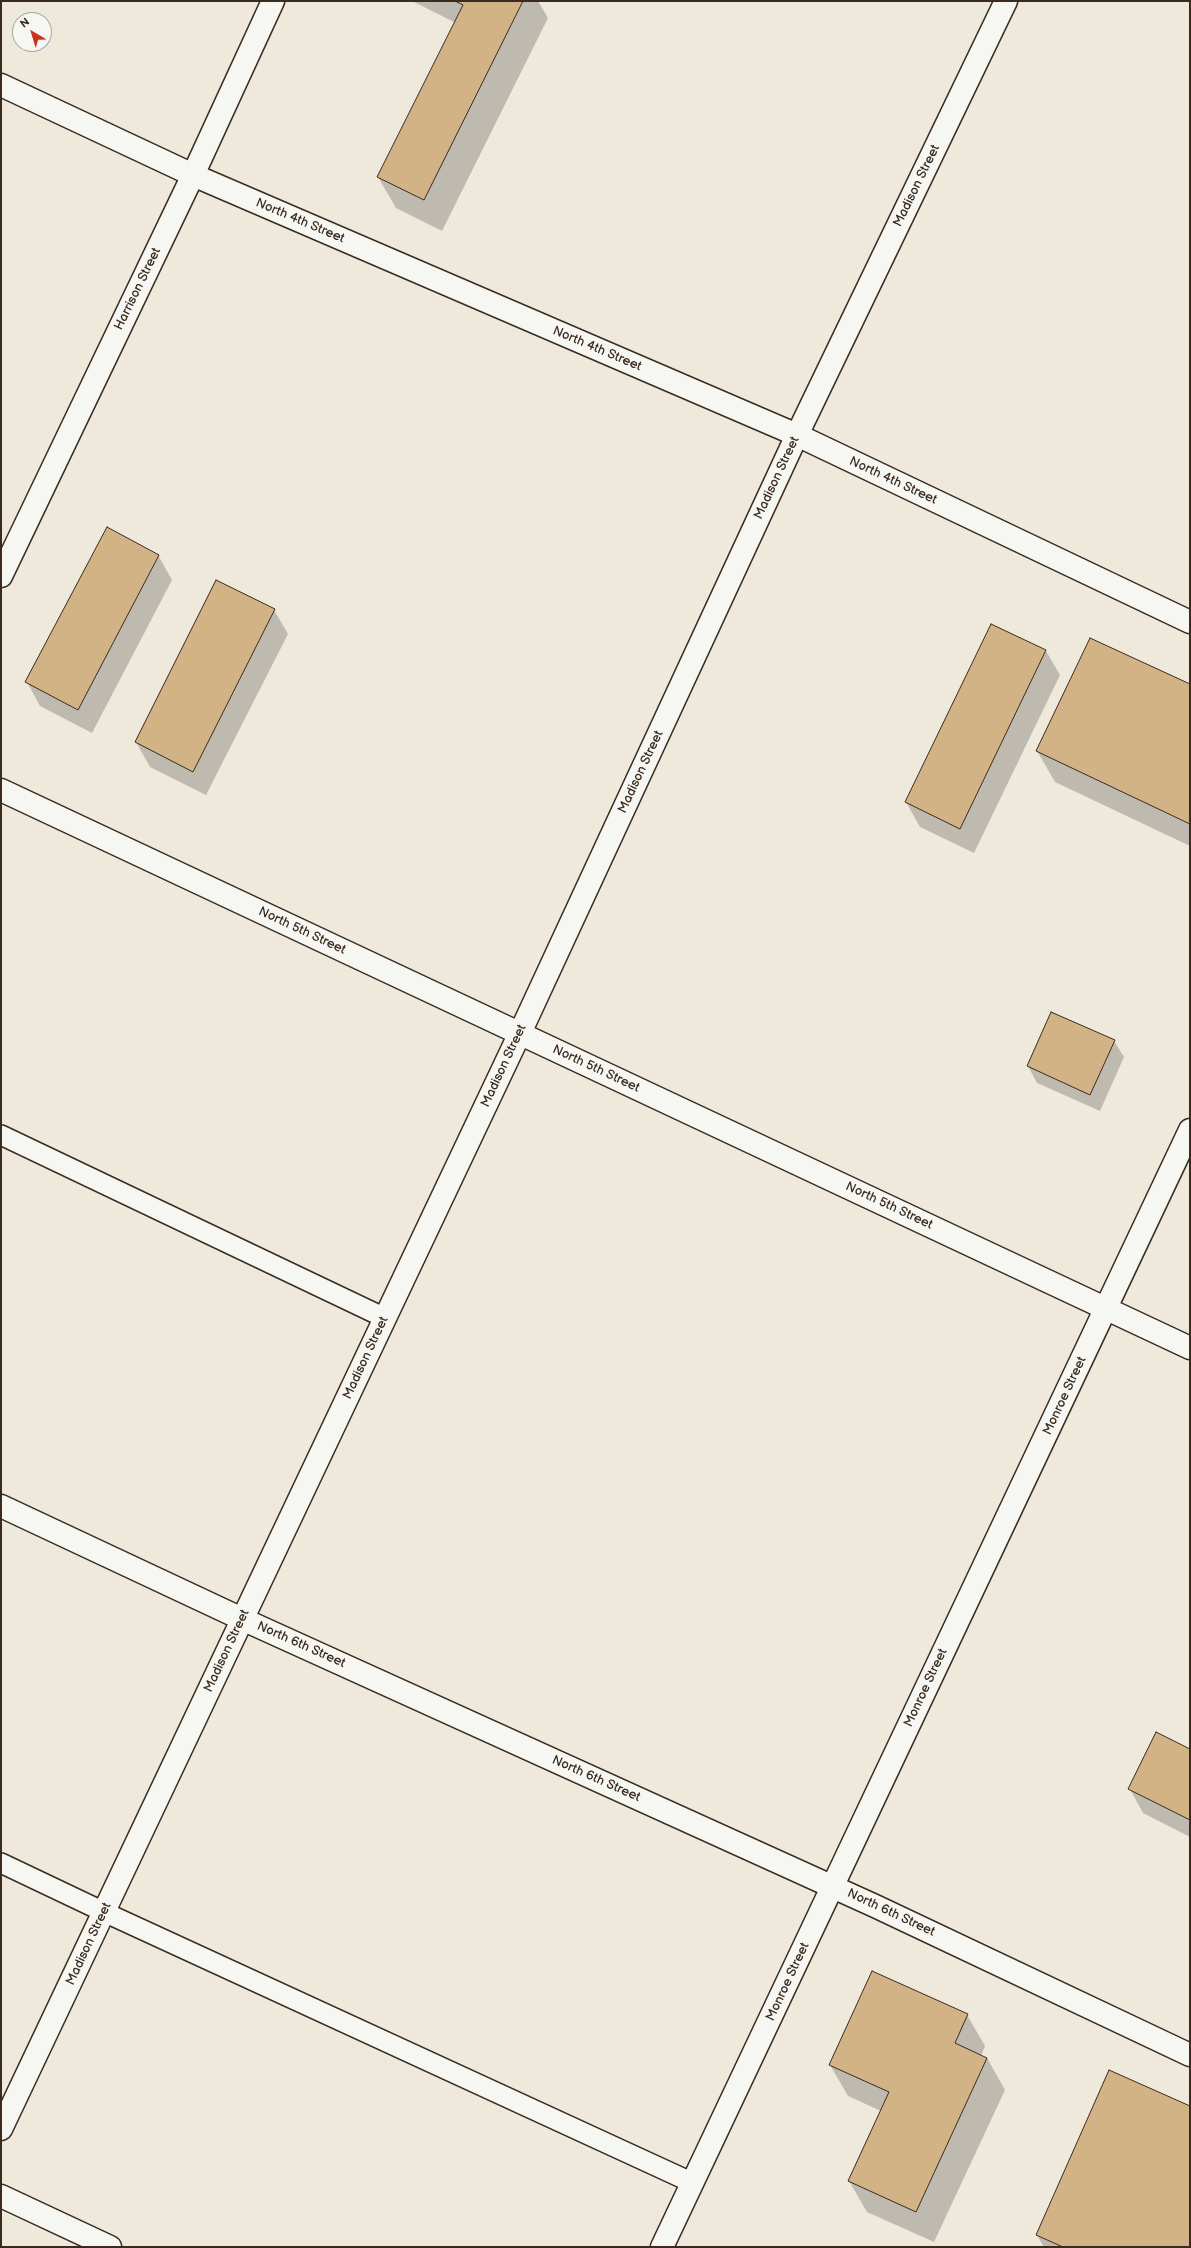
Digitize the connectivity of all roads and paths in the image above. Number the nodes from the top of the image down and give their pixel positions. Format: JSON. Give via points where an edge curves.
{"nodes":[{"id":1,"x":274,"y":1,"type":"edge"},
{"id":2,"x":1006,"y":1,"type":"edge"},
{"id":3,"x":1,"y":85,"type":"edge"},
{"id":4,"x":193,"y":175,"type":"junction"},
{"id":5,"x":797,"y":435,"type":"junction"},
{"id":6,"x":1,"y":576,"type":"edge"},
{"id":7,"x":1190,"y":622,"type":"edge"},
{"id":8,"x":1,"y":790,"type":"edge"},
{"id":9,"x":520,"y":1033,"type":"junction"},
{"id":10,"x":1190,"y":1130,"type":"edge"},
{"id":11,"x":1,"y":1135,"type":"edge"},
{"id":12,"x":1106,"y":1308,"type":"junction"},
{"id":13,"x":385,"y":1318,"type":"junction"},
{"id":14,"x":1190,"y":1348,"type":"edge"},
{"id":15,"x":1,"y":1506,"type":"edge"},
{"id":16,"x":242,"y":1619,"type":"junction"},
{"id":17,"x":1,"y":1863,"type":"edge"},
{"id":18,"x":832,"y":1886,"type":"junction"},
{"id":19,"x":104,"y":1912,"type":"junction"},
{"id":20,"x":1190,"y":2055,"type":"edge"},
{"id":21,"x":1,"y":2130,"type":"edge"},
{"id":22,"x":693,"y":2183,"type":"junction"},
{"id":23,"x":1,"y":2196,"type":"edge"},
{"id":24,"x":110,"y":2247,"type":"edge"},
{"id":25,"x":662,"y":2247,"type":"edge"}],
"edges":[{"from":1,"to":4,"type":"street","name":"Harrison Street"},
{"from":2,"to":5,"type":"street","name":"Madison Street"},
{"from":3,"to":4,"type":"street","name":"North 4th Street"},
{"from":4,"to":5,"type":"street","name":"North 4th Street"},
{"from":4,"to":6,"type":"street","name":"Harrison Street"},
{"from":5,"to":7,"type":"street","name":"North 4th Street"},
{"from":5,"to":9,"type":"street","name":"Madison Street"},
{"from":8,"to":9,"type":"street","name":"North 5th Street"},
{"from":9,"to":12,"type":"street","name":"North 5th Street"},
{"from":9,"to":13,"type":"street","name":"Madison Street"},
{"from":10,"to":12,"type":"street","name":"Monroe Street"},
{"from":11,"to":13,"type":"lane"},
{"from":12,"to":14,"type":"street","name":"North 5th Street"},
{"from":12,"to":18,"type":"street","name":"Monroe Street"},
{"from":13,"to":16,"type":"street","name":"Madison Street"},
{"from":15,"to":16,"type":"street","name":"North 6th Street"},
{"from":16,"to":18,"type":"street","name":"North 6th Street"},
{"from":16,"to":19,"type":"street","name":"Madison Street"},
{"from":17,"to":19,"type":"lane"},
{"from":18,"to":20,"type":"street","name":"North 6th Street"},
{"from":18,"to":22,"type":"street","name":"Monroe Street"},
{"from":19,"to":21,"type":"street","name":"Madison Street"},
{"from":19,"to":22,"type":"lane"},
{"from":22,"to":25,"type":"street","name":"Monroe Street"},
{"from":23,"to":24,"type":"street"}]}
